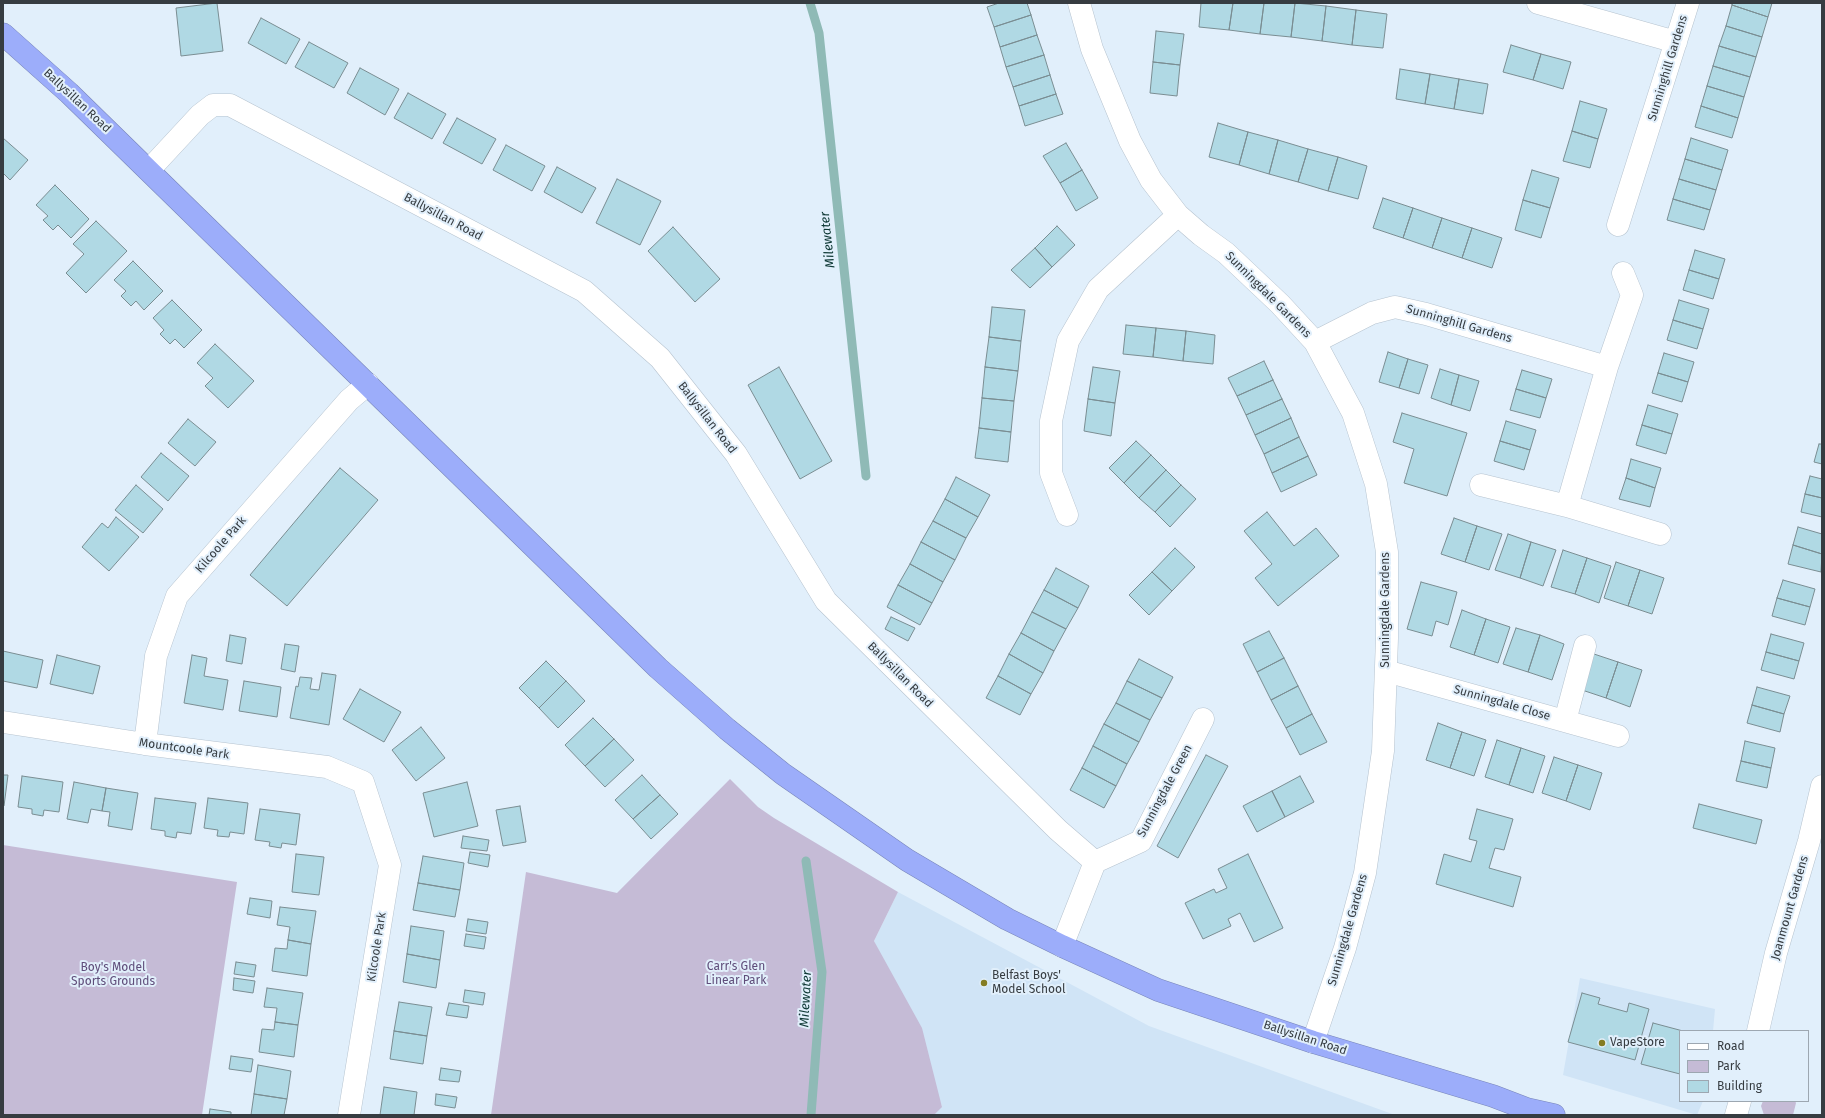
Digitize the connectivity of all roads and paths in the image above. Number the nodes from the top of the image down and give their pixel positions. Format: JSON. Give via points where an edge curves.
{"nodes":[{"id":1,"x":1080,"y":3,"type":"edge"},
{"id":2,"x":1538,"y":3,"type":"edge"},
{"id":3,"x":1688,"y":3,"type":"edge"},
{"id":4,"x":3,"y":34,"type":"edge"},
{"id":5,"x":1676,"y":42,"type":"junction"},
{"id":6,"x":149,"y":170,"type":"junction"},
{"id":7,"x":1178,"y":215,"type":"junction"},
{"id":8,"x":1618,"y":225,"type":"dead end"},
{"id":9,"x":1623,"y":273,"type":"dead end"},
{"id":10,"x":1315,"y":342,"type":"junction"},
{"id":11,"x":1607,"y":367,"type":"junction"},
{"id":12,"x":368,"y":384,"type":"junction"},
{"id":13,"x":1480,"y":485,"type":"dead end"},
{"id":14,"x":1567,"y":506,"type":"junction"},
{"id":15,"x":1067,"y":515,"type":"dead end"},
{"id":16,"x":1660,"y":534,"type":"dead end"},
{"id":17,"x":1585,"y":646,"type":"dead end"},
{"id":18,"x":1386,"y":671,"type":"junction"},
{"id":19,"x":1203,"y":719,"type":"dead end"},
{"id":20,"x":1565,"y":721,"type":"junction"},
{"id":21,"x":3,"y":722,"type":"edge"},
{"id":22,"x":1618,"y":736,"type":"dead end"},
{"id":23,"x":145,"y":744,"type":"junction"},
{"id":24,"x":363,"y":782,"type":"joint"},
{"id":25,"x":1822,"y":786,"type":"edge"},
{"id":26,"x":1816,"y":842,"type":"edge"},
{"id":27,"x":1095,"y":862,"type":"junction"},
{"id":28,"x":1062,"y":946,"type":"junction"},
{"id":29,"x":1758,"y":1030,"type":"edge"},
{"id":30,"x":1313,"y":1042,"type":"junction"},
{"id":31,"x":1740,"y":1102,"type":"edge"},
{"id":32,"x":1526,"y":1112,"type":"edge"},
{"id":33,"x":349,"y":1115,"type":"edge"},
{"id":34,"x":1554,"y":1115,"type":"edge"},
{"id":35,"x":1736,"y":1115,"type":"edge"}],
"edges":[{"from":1,"to":7,"type":"street","name":"Sunningdale Gardens","via":[[1092,49],[1130,141],[1151,180]]},
{"from":2,"to":5,"type":"street"},
{"from":3,"to":5,"type":"street","name":"Sunninghill Gardens"},
{"from":4,"to":6,"type":"highway","name":"Ballysillan Road"},
{"from":5,"to":8,"type":"street","name":"Sunninghill Gardens"},
{"from":6,"to":12,"type":"highway","name":"Ballysillan Road"},
{"from":6,"to":27,"type":"street","name":"Ballysillan Road","via":[[200,115],[213,105],[230,105],[584,291],[660,358],[736,454],[826,600],[1052,825]]},
{"from":7,"to":10,"type":"street","name":"Sunningdale Gardens","via":[[1226,253],[1280,304]]},
{"from":7,"to":15,"type":"street","via":[[1098,289],[1068,341],[1051,421],[1051,473]]},
{"from":9,"to":11,"type":"street","via":[[1632,295]]},
{"from":10,"to":11,"type":"street","name":"Sunninghill Gardens","via":[[1372,313],[1396,307]]},
{"from":10,"to":18,"type":"street","name":"Sunningdale Gardens","via":[[1353,413],[1376,484],[1387,552]]},
{"from":11,"to":14,"type":"street"},
{"from":12,"to":23,"type":"street","name":"Kilcoole Park","via":[[349,400],[177,596],[156,656]]},
{"from":12,"to":28,"type":"highway","name":"Ballysillan Road","via":[[658,668],[727,729],[783,774],[907,860],[1008,919]]},
{"from":13,"to":14,"type":"street"},
{"from":14,"to":16,"type":"street"},
{"from":17,"to":20,"type":"street"},
{"from":18,"to":20,"type":"street","name":"Sunningdale Close"},
{"from":18,"to":30,"type":"street","name":"Sunningdale Gardens","via":[[1383,751],[1365,873],[1345,948]]},
{"from":19,"to":27,"type":"street","name":"Sunningdale Green","via":[[1140,841]]},
{"from":20,"to":22,"type":"street","name":"Sunningdale Close"},
{"from":21,"to":23,"type":"street","name":"Mountcoole Park"},
{"from":23,"to":24,"type":"street","name":"Mountcoole Park","via":[[327,768]]},
{"from":24,"to":33,"type":"street","name":"Kilcoole Park","via":[[390,865]]},
{"from":25,"to":26,"type":"street","name":"Joanmount Gardens"},
{"from":26,"to":29,"type":"street","name":"Joanmount Gardens","via":[[1776,953]]},
{"from":27,"to":28,"type":"street"},
{"from":28,"to":30,"type":"highway","name":"Ballysillan Road","via":[[1158,990]]},
{"from":30,"to":32,"type":"highway","name":"Ballysillan Road","via":[[1493,1096]]},
{"from":31,"to":35,"type":"street"},
{"from":32,"to":34,"type":"highway","name":"Ballysillan Road"}]}
